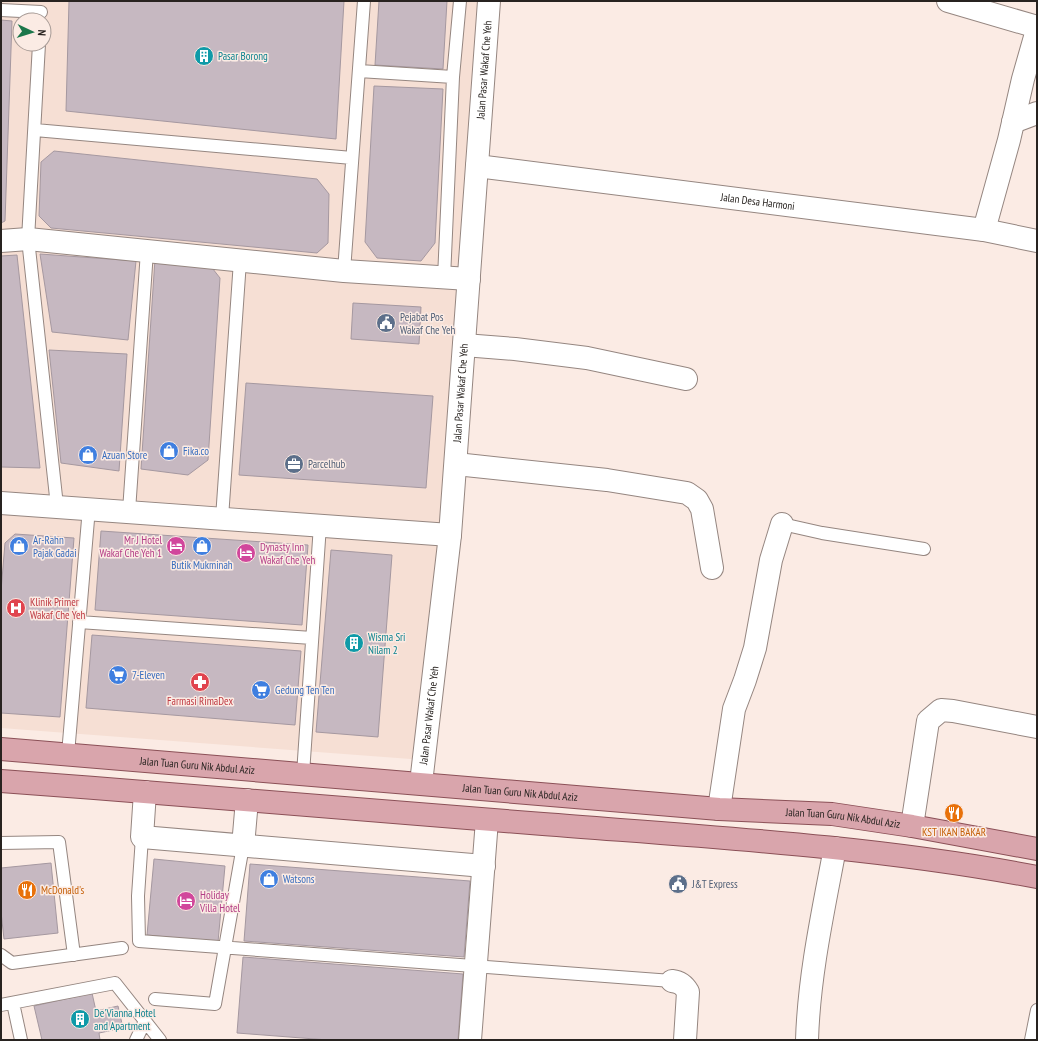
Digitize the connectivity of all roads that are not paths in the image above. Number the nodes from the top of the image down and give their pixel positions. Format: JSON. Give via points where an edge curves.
{"nodes":[{"id":1,"x":364,"y":1,"type":"edge"},
{"id":2,"x":460,"y":1,"type":"edge"},
{"id":3,"x":489,"y":1,"type":"edge"},
{"id":4,"x":948,"y":1,"type":"edge"},
{"id":5,"x":1,"y":10,"type":"edge"},
{"id":6,"x":41,"y":11,"type":"edge"},
{"id":7,"x":1037,"y":27,"type":"edge"},
{"id":8,"x":1037,"y":30,"type":"edge"},
{"id":9,"x":39,"y":52,"type":"edge"},
{"id":10,"x":359,"y":71,"type":"junction"},
{"id":11,"x":453,"y":77,"type":"junction"},
{"id":12,"x":1037,"y":113,"type":"edge"},
{"id":13,"x":1013,"y":122,"type":"junction"},
{"id":14,"x":35,"y":130,"type":"junction"},
{"id":15,"x":352,"y":158,"type":"junction"},
{"id":16,"x":477,"y":166,"type":"junction"},
{"id":17,"x":984,"y":230,"type":"junction"},
{"id":18,"x":28,"y":239,"type":"junction"},
{"id":19,"x":1,"y":241,"type":"edge"},
{"id":20,"x":1037,"y":242,"type":"edge"},
{"id":21,"x":147,"y":251,"type":"junction"},
{"id":22,"x":240,"y":261,"type":"junction"},
{"id":23,"x":344,"y":271,"type":"junction"},
{"id":24,"x":444,"y":278,"type":"junction"},
{"id":25,"x":469,"y":280,"type":"junction"},
{"id":26,"x":464,"y":345,"type":"junction"},
{"id":27,"x":686,"y":379,"type":"dead end"},
{"id":28,"x":456,"y":464,"type":"junction"},
{"id":29,"x":1,"y":503,"type":"edge"},
{"id":30,"x":57,"y":506,"type":"junction"},
{"id":31,"x":89,"y":508,"type":"junction"},
{"id":32,"x":129,"y":511,"type":"junction"},
{"id":33,"x":222,"y":518,"type":"junction"},
{"id":34,"x":782,"y":524,"type":"joint"},
{"id":35,"x":320,"y":525,"type":"junction"},
{"id":36,"x":450,"y":535,"type":"junction"},
{"id":37,"x":924,"y":549,"type":"dead end"},
{"id":38,"x":712,"y":568,"type":"dead end"},
{"id":39,"x":80,"y":622,"type":"junction"},
{"id":40,"x":312,"y":638,"type":"junction"},
{"id":41,"x":1037,"y":728,"type":"edge"},
{"id":42,"x":1,"y":749,"type":"edge"},
{"id":43,"x":68,"y":754,"type":"junction"},
{"id":44,"x":303,"y":774,"type":"junction"},
{"id":45,"x":1,"y":781,"type":"edge"},
{"id":46,"x":420,"y":784,"type":"junction"},
{"id":47,"x":145,"y":792,"type":"junction"},
{"id":48,"x":247,"y":800,"type":"junction"},
{"id":49,"x":719,"y":809,"type":"junction"},
{"id":50,"x":487,"y":820,"type":"junction"},
{"id":51,"x":912,"y":826,"type":"junction"},
{"id":52,"x":142,"y":837,"type":"junction"},
{"id":53,"x":1,"y":843,"type":"edge"},
{"id":54,"x":243,"y":846,"type":"junction"},
{"id":55,"x":835,"y":848,"type":"junction"},
{"id":56,"x":1037,"y":849,"type":"edge"},
{"id":57,"x":484,"y":866,"type":"junction"},
{"id":58,"x":1037,"y":877,"type":"edge"},
{"id":59,"x":122,"y":948,"type":"dead end"},
{"id":60,"x":225,"y":948,"type":"junction"},
{"id":61,"x":1,"y":955,"type":"edge"},
{"id":62,"x":74,"y":955,"type":"junction"},
{"id":63,"x":476,"y":966,"type":"junction"},
{"id":64,"x":672,"y":981,"type":"joint"},
{"id":65,"x":155,"y":999,"type":"dead end"},
{"id":66,"x":13,"y":1003,"type":"junction"},
{"id":67,"x":1,"y":1005,"type":"edge"},
{"id":68,"x":1037,"y":1010,"type":"edge"},
{"id":69,"x":146,"y":1021,"type":"junction"},
{"id":70,"x":21,"y":1040,"type":"edge"},
{"id":71,"x":136,"y":1040,"type":"edge"},
{"id":72,"x":160,"y":1040,"type":"edge"},
{"id":73,"x":470,"y":1040,"type":"edge"},
{"id":74,"x":685,"y":1040,"type":"edge"},
{"id":75,"x":807,"y":1040,"type":"edge"},
{"id":76,"x":1031,"y":1040,"type":"edge"}],
"edges":[{"from":1,"to":10,"type":"lane"},
{"from":2,"to":11,"type":"lane"},
{"from":3,"to":16,"type":"street","name":"Jalan Pasar Wakaf Che Yeh"},
{"from":4,"to":7,"type":"street"},
{"from":5,"to":6,"type":"lane"},
{"from":8,"to":13,"type":"street"},
{"from":9,"to":14,"type":"lane"},
{"from":10,"to":11,"type":"lane"},
{"from":10,"to":15,"type":"lane"},
{"from":11,"to":24,"type":"lane"},
{"from":12,"to":13,"type":"street"},
{"from":13,"to":17,"type":"street"},
{"from":14,"to":15,"type":"lane"},
{"from":14,"to":18,"type":"lane"},
{"from":15,"to":23,"type":"lane"},
{"from":16,"to":17,"type":"street","name":"Jalan Desa Harmoni"},
{"from":16,"to":25,"type":"street","name":"Jalan Pasar Wakaf Che Yeh"},
{"from":17,"to":20,"type":"street","name":"Jalan Desa Harmoni"},
{"from":18,"to":19,"type":"street"},
{"from":18,"to":21,"type":"street"},
{"from":18,"to":30,"type":"lane"},
{"from":21,"to":22,"type":"street"},
{"from":21,"to":32,"type":"lane"},
{"from":22,"to":23,"type":"street"},
{"from":22,"to":33,"type":"lane"},
{"from":23,"to":24,"type":"street"},
{"from":24,"to":25,"type":"street"},
{"from":25,"to":26,"type":"street","name":"Jalan Pasar Wakaf Che Yeh"},
{"from":26,"to":27,"type":"street","via":[[515,348],[587,358]]},
{"from":26,"to":28,"type":"street","name":"Jalan Pasar Wakaf Che Yeh"},
{"from":28,"to":36,"type":"street","name":"Jalan Pasar Wakaf Che Yeh"},
{"from":28,"to":38,"type":"street","via":[[607,480],[687,493],[697,500],[702,509]]},
{"from":29,"to":30,"type":"street"},
{"from":30,"to":31,"type":"street"},
{"from":31,"to":32,"type":"street"},
{"from":31,"to":39,"type":"lane"},
{"from":32,"to":33,"type":"street"},
{"from":33,"to":35,"type":"street"},
{"from":34,"to":37,"type":"lane"},
{"from":34,"to":49,"type":"street","via":[[771,560],[755,648],[734,709]]},
{"from":35,"to":36,"type":"street"},
{"from":35,"to":40,"type":"lane"},
{"from":36,"to":46,"type":"street","name":"Jalan Pasar Wakaf Che Yeh"},
{"from":39,"to":40,"type":"lane"},
{"from":39,"to":43,"type":"lane"},
{"from":40,"to":44,"type":"lane"},
{"from":41,"to":51,"type":"street","via":[[941,710],[928,720]]},
{"from":42,"to":43,"type":"main road","name":"Jalan Tuan Guru Nik Abdul Aziz"},
{"from":43,"to":44,"type":"main road","name":"Jalan Tuan Guru Nik Abdul Aziz"},
{"from":44,"to":46,"type":"main road","name":"Jalan Tuan Guru Nik Abdul Aziz"},
{"from":45,"to":47,"type":"main road"},
{"from":46,"to":49,"type":"main road","name":"Jalan Tuan Guru Nik Abdul Aziz"},
{"from":47,"to":48,"type":"main road"},
{"from":47,"to":52,"type":"street"},
{"from":48,"to":50,"type":"main road"},
{"from":48,"to":54,"type":"street"},
{"from":49,"to":51,"type":"main road","name":"Jalan Tuan Guru Nik Abdul Aziz","via":[[832,814]]},
{"from":50,"to":55,"type":"main road"},
{"from":50,"to":57,"type":"street"},
{"from":51,"to":56,"type":"main road","name":"Jalan Tuan Guru Nik Abdul Aziz"},
{"from":52,"to":54,"type":"street"},
{"from":52,"to":60,"type":"lane","via":[[138,896],[139,941]]},
{"from":53,"to":62,"type":"lane","via":[[59,842]]},
{"from":54,"to":57,"type":"street"},
{"from":54,"to":60,"type":"lane"},
{"from":55,"to":58,"type":"main road","via":[[985,867]]},
{"from":55,"to":75,"type":"street","via":[[812,968]]},
{"from":57,"to":63,"type":"street"},
{"from":59,"to":62,"type":"lane"},
{"from":60,"to":63,"type":"lane"},
{"from":60,"to":65,"type":"lane","via":[[215,1004]]},
{"from":61,"to":62,"type":"lane","via":[[12,963]]},
{"from":63,"to":64,"type":"lane"},
{"from":63,"to":73,"type":"street"},
{"from":64,"to":74,"type":"street","via":[[681,983],[688,992]]},
{"from":66,"to":67,"type":"lane"},
{"from":66,"to":69,"type":"lane","via":[[115,983]]},
{"from":66,"to":70,"type":"lane"},
{"from":68,"to":76,"type":"lane"},
{"from":69,"to":71,"type":"lane"},
{"from":69,"to":72,"type":"lane"}]}
